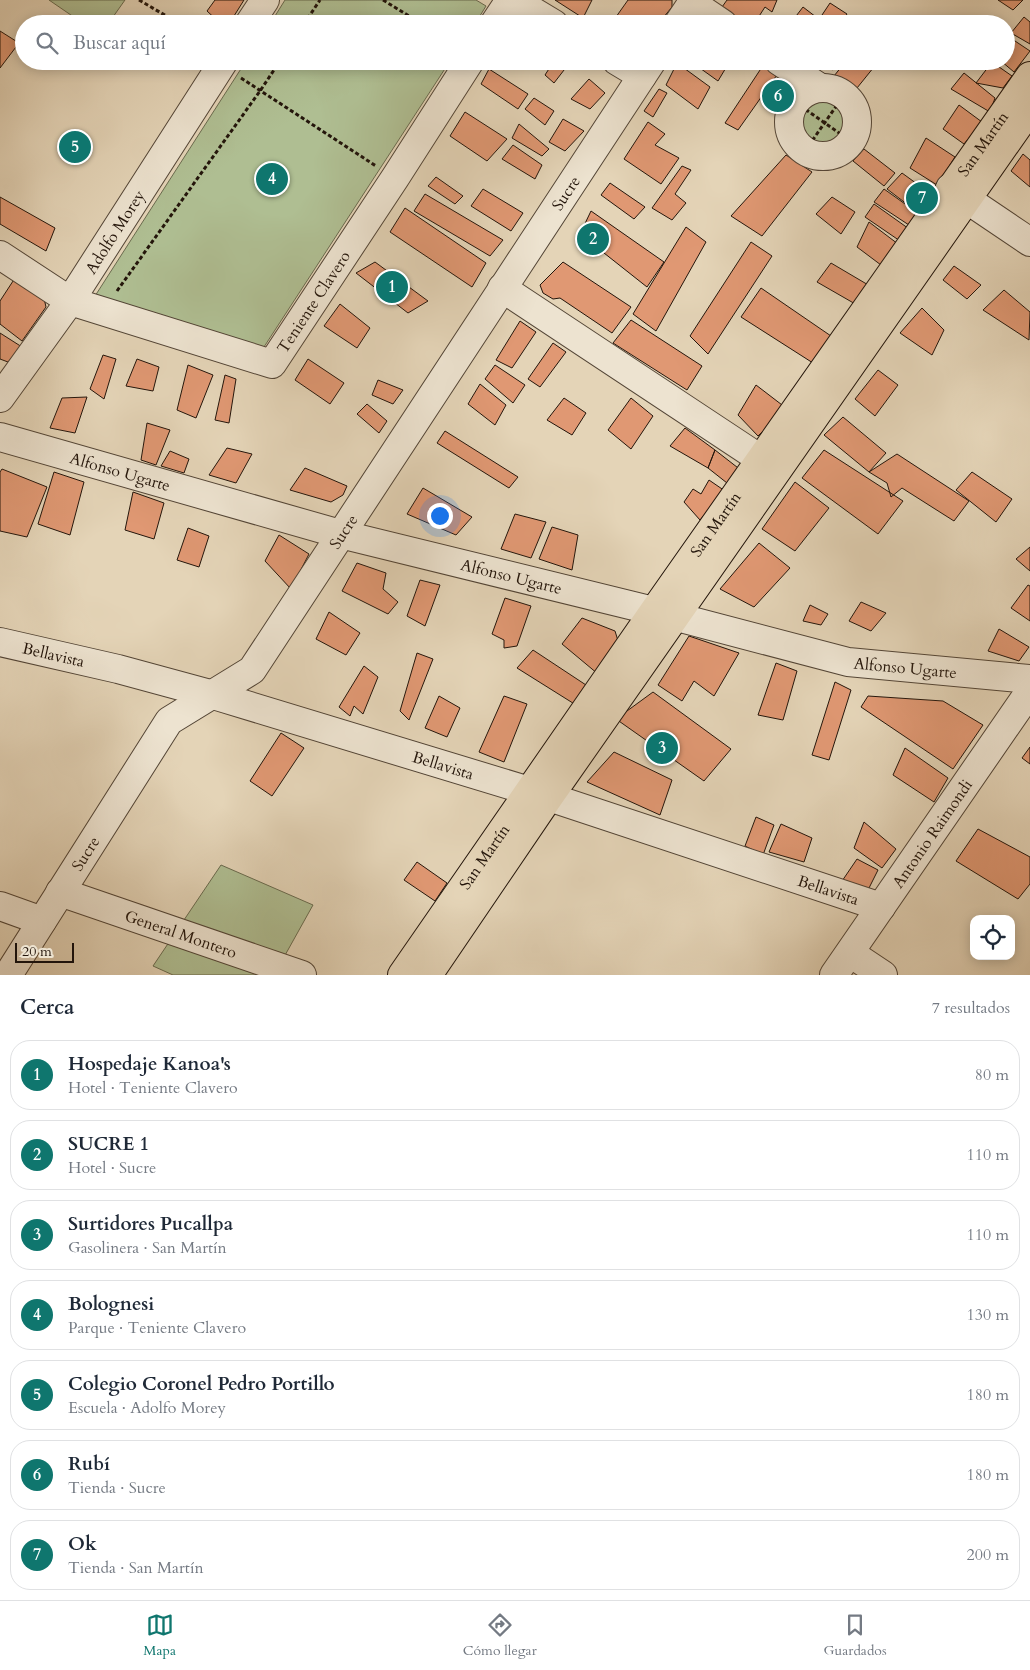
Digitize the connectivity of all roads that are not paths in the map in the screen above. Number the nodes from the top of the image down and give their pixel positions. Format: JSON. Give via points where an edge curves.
{"nodes":[{"id":1,"x":265,"y":0,"type":"edge"},
{"id":2,"x":512,"y":0,"type":"edge"},
{"id":3,"x":688,"y":9,"type":"edge"},
{"id":4,"x":255,"y":15,"type":"edge"},
{"id":5,"x":501,"y":15,"type":"edge"},
{"id":6,"x":538,"y":15,"type":"edge"},
{"id":7,"x":702,"y":15,"type":"edge"},
{"id":8,"x":218,"y":70,"type":"edge"},
{"id":9,"x":464,"y":70,"type":"edge"},
{"id":10,"x":646,"y":70,"type":"edge"},
{"id":11,"x":794,"y":70,"type":"edge"},
{"id":12,"x":1030,"y":76,"type":"edge"},
{"id":13,"x":819,"y":87,"type":"junction"},
{"id":14,"x":1030,"y":109,"type":"edge"},
{"id":15,"x":959,"y":193,"type":"junction"},
{"id":16,"x":1030,"y":242,"type":"edge"},
{"id":17,"x":0,"y":255,"type":"edge"},
{"id":18,"x":502,"y":288,"type":"junction"},
{"id":19,"x":70,"y":301,"type":"junction"},
{"id":20,"x":0,"y":398,"type":"edge"},
{"id":21,"x":0,"y":437,"type":"edge"},
{"id":22,"x":769,"y":464,"type":"junction"},
{"id":23,"x":340,"y":534,"type":"junction"},
{"id":24,"x":664,"y":614,"type":"junction"},
{"id":25,"x":0,"y":642,"type":"edge"},
{"id":26,"x":1030,"y":679,"type":"edge"},
{"id":27,"x":1030,"y":691,"type":"edge"},
{"id":28,"x":210,"y":694,"type":"junction"},
{"id":29,"x":539,"y":794,"type":"junction"},
{"id":30,"x":60,"y":892,"type":"junction"},
{"id":31,"x":0,"y":906,"type":"edge"},
{"id":32,"x":881,"y":907,"type":"junction"},
{"id":33,"x":42,"y":921,"type":"junction"},
{"id":34,"x":850,"y":953,"type":"junction"},
{"id":35,"x":8,"y":975,"type":"edge"},
{"id":36,"x":302,"y":975,"type":"edge"},
{"id":37,"x":402,"y":975,"type":"edge"},
{"id":38,"x":428,"y":975,"type":"edge"},
{"id":39,"x":834,"y":975,"type":"edge"},
{"id":40,"x":883,"y":975,"type":"edge"}],
"edges":[{"from":1,"to":4,"type":"street"},
{"from":2,"to":5,"type":"street"},
{"from":2,"to":6,"type":"street"},
{"from":3,"to":7,"type":"street"},
{"from":8,"to":19,"type":"street","name":"Adolfo Morey"},
{"from":9,"to":19,"type":"street","name":"Teniente Clavero","via":[[272,364]]},
{"from":10,"to":18,"type":"street","name":"Sucre"},
{"from":11,"to":13,"type":"street"},
{"from":12,"to":15,"type":"main road","name":"San Martín"},
{"from":13,"to":13,"type":"street","via":[[795,102],[788,117],[789,129],[793,139],[805,151],[822,156],[833,155],[852,142],[858,120],[850,99],[830,88]]},
{"from":14,"to":15,"type":"main road","name":"San Martín"},
{"from":15,"to":16,"type":"street"},
{"from":15,"to":22,"type":"main road","name":"San Martín"},
{"from":17,"to":19,"type":"street","name":"Teniente Clavero"},
{"from":18,"to":22,"type":"street"},
{"from":18,"to":23,"type":"street","name":"Sucre"},
{"from":19,"to":20,"type":"street","name":"Adolfo Morey"},
{"from":21,"to":23,"type":"street","name":"Alfonso Ugarte"},
{"from":22,"to":24,"type":"main road","name":"San Martín"},
{"from":23,"to":24,"type":"street","name":"Alfonso Ugarte"},
{"from":23,"to":28,"type":"street","name":"Sucre","via":[[252,670]]},
{"from":24,"to":26,"type":"street","name":"Alfonso Ugarte","via":[[848,662]]},
{"from":24,"to":29,"type":"main road","name":"San Martín"},
{"from":25,"to":28,"type":"street","name":"Bellavista"},
{"from":27,"to":32,"type":"street","name":"Antonio Raimondi"},
{"from":28,"to":29,"type":"street","name":"Bellavista"},
{"from":28,"to":30,"type":"street","name":"Sucre","via":[[168,721]]},
{"from":29,"to":32,"type":"street","name":"Bellavista"},
{"from":29,"to":37,"type":"main road","name":"San Martín"},
{"from":29,"to":38,"type":"main road","name":"San Martín"},
{"from":30,"to":33,"type":"street","name":"Sucre"},
{"from":30,"to":36,"type":"street","name":"General Montero"},
{"from":31,"to":33,"type":"street"},
{"from":32,"to":34,"type":"street","name":"Antonio Raimondi"},
{"from":33,"to":35,"type":"street","name":"Sucre"},
{"from":34,"to":39,"type":"street","name":"Antonio Raimondi"},
{"from":34,"to":40,"type":"street"}]}
